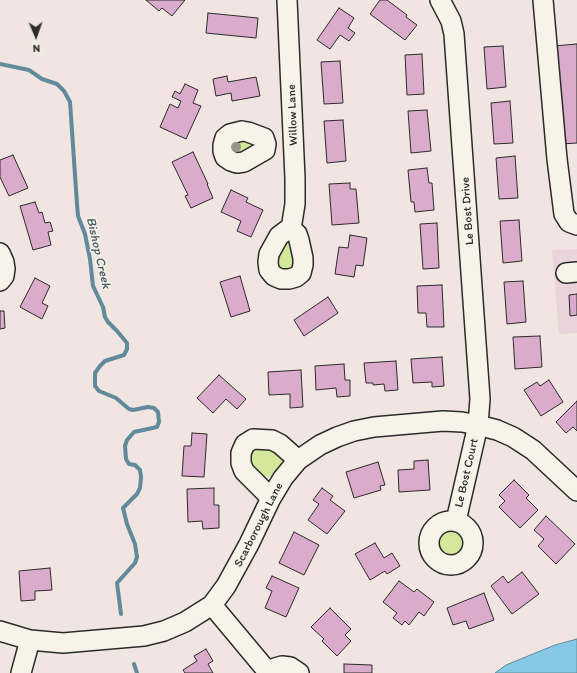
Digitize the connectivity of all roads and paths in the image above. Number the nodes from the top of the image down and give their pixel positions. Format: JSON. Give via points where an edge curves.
{"nodes":[{"id":1,"x":286,"y":0,"type":"edge"},
{"id":2,"x":440,"y":0,"type":"edge"},
{"id":3,"x":543,"y":0,"type":"edge"},
{"id":4,"x":294,"y":143,"type":"junction"},
{"id":5,"x":266,"y":144,"type":"dead end"},
{"id":6,"x":577,"y":226,"type":"edge"},
{"id":7,"x":291,"y":229,"type":"dead end"},
{"id":8,"x":0,"y":254,"type":"edge"},
{"id":9,"x":0,"y":281,"type":"edge"},
{"id":10,"x":478,"y":425,"type":"junction"},
{"id":11,"x":298,"y":460,"type":"junction"},
{"id":12,"x":577,"y":491,"type":"edge"},
{"id":13,"x":271,"y":498,"type":"junction"},
{"id":14,"x":456,"y":521,"type":"dead end"},
{"id":15,"x":212,"y":605,"type":"junction"},
{"id":16,"x":0,"y":631,"type":"edge"},
{"id":17,"x":30,"y":640,"type":"junction"},
{"id":18,"x":268,"y":672,"type":"edge"},
{"id":19,"x":21,"y":673,"type":"edge"},
{"id":20,"x":299,"y":673,"type":"edge"}],
"edges":[{"from":1,"to":4,"type":"street","name":"Willow Lane"},
{"from":2,"to":10,"type":"street","name":"Le Bost Drive","via":[[454,34],[476,327],[480,399]]},
{"from":3,"to":6,"type":"street","via":[[564,214],[569,222]]},
{"from":4,"to":5,"type":"street"},
{"from":4,"to":7,"type":"street","name":"Willow Lane","via":[[295,197]]},
{"from":8,"to":9,"type":"street","via":[[5,269]]},
{"from":10,"to":11,"type":"street","name":"Scarborough Lane","via":[[443,421],[374,427],[337,437]]},
{"from":10,"to":12,"type":"street","name":"Scarborough Lane","via":[[512,437],[533,450]]},
{"from":10,"to":14,"type":"street","name":"Le Bost Court"},
{"from":11,"to":13,"type":"street","name":"Scarborough Lane"},
{"from":11,"to":13,"type":"street","via":[[272,440],[253,440],[245,444],[241,453],[244,471]]},
{"from":13,"to":15,"type":"street","name":"Scarborough Lane","via":[[233,575]]},
{"from":15,"to":17,"type":"street","name":"Scarborough Lane","via":[[186,622],[149,635],[100,641]]},
{"from":15,"to":18,"type":"street"},
{"from":16,"to":17,"type":"street","name":"Scarborough Lane"},
{"from":17,"to":19,"type":"street"},
{"from":18,"to":20,"type":"street","via":[[282,666],[290,667]]}]}
